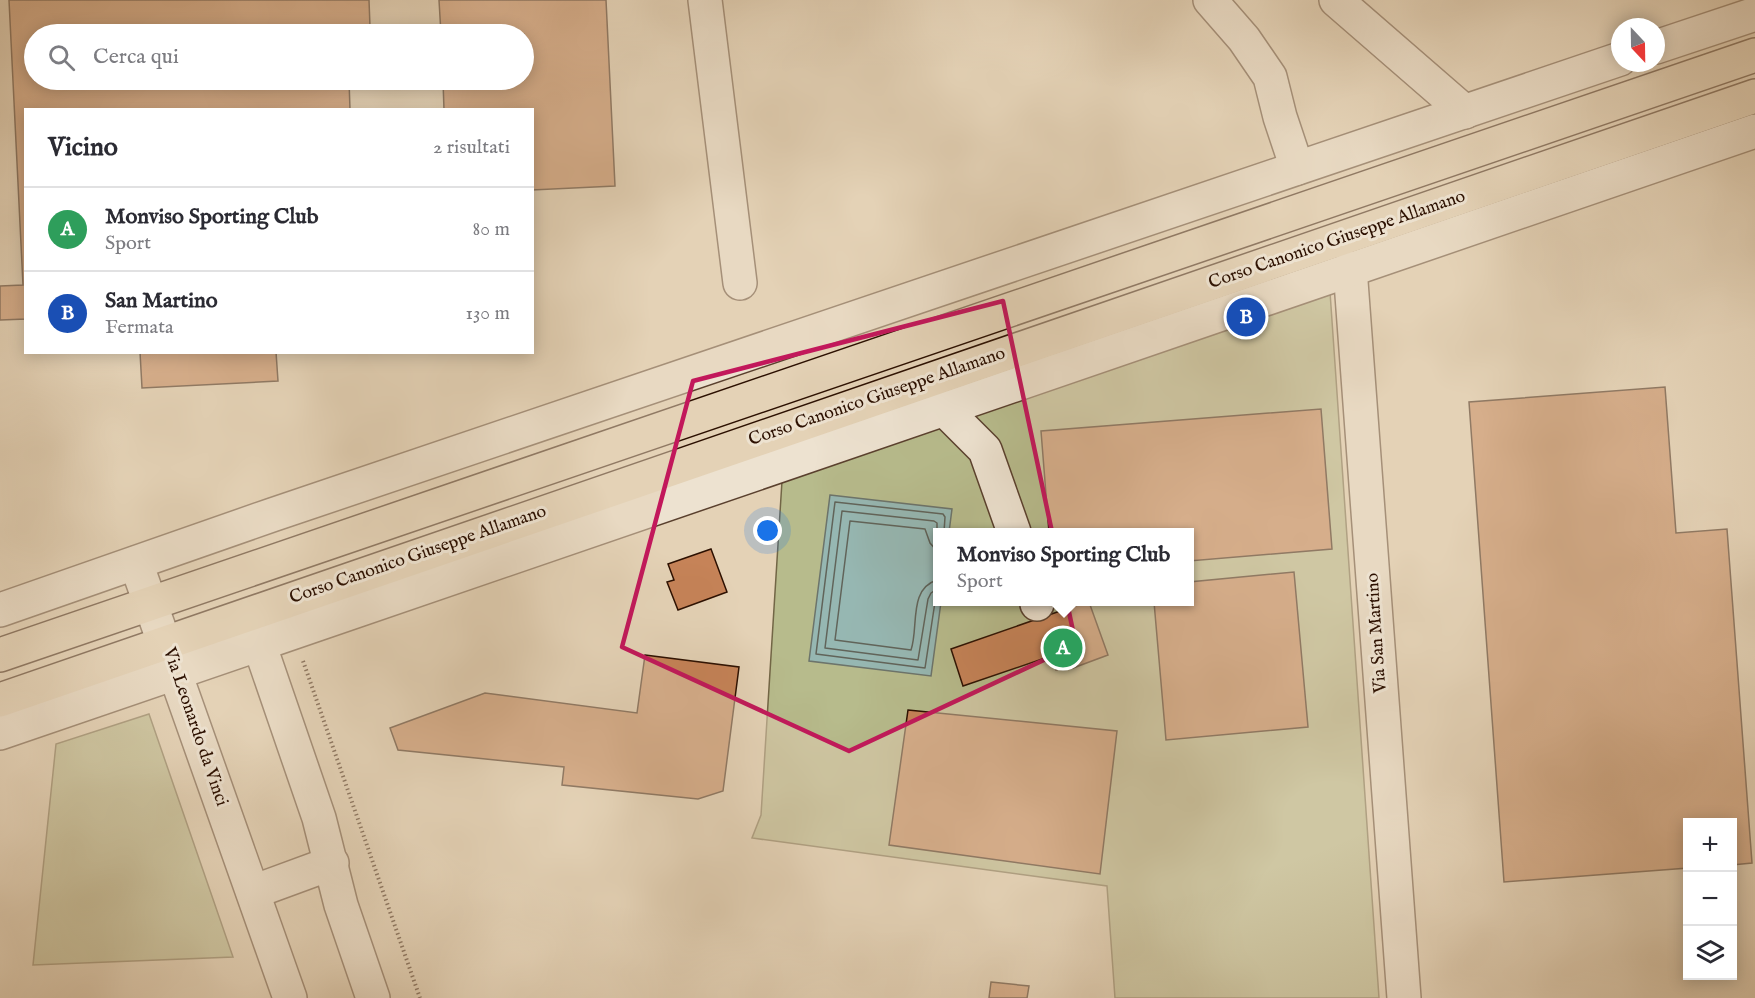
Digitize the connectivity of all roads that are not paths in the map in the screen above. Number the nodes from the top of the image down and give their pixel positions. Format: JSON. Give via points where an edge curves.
{"nodes":[{"id":1,"x":705,"y":0,"type":"edge"},
{"id":2,"x":1210,"y":0,"type":"edge"},
{"id":3,"x":1336,"y":0,"type":"edge"},
{"id":4,"x":1755,"y":14,"type":"edge"},
{"id":5,"x":1665,"y":44,"type":"edge"},
{"id":6,"x":1755,"y":55,"type":"edge"},
{"id":7,"x":1611,"y":62,"type":"edge"},
{"id":8,"x":1755,"y":96,"type":"edge"},
{"id":9,"x":1465,"y":112,"type":"junction"},
{"id":10,"x":1755,"y":131,"type":"edge"},
{"id":11,"x":1297,"y":168,"type":"junction"},
{"id":12,"x":1350,"y":268,"type":"junction"},
{"id":13,"x":740,"y":283,"type":"dead end"},
{"id":14,"x":943,"y":408,"type":"junction"},
{"id":15,"x":1013,"y":528,"type":"edge"},
{"id":16,"x":136,"y":563,"type":"junction"},
{"id":17,"x":151,"y":603,"type":"junction"},
{"id":18,"x":0,"y":610,"type":"edge"},
{"id":19,"x":254,"y":629,"type":"junction"},
{"id":20,"x":0,"y":655,"type":"edge"},
{"id":21,"x":171,"y":658,"type":"junction"},
{"id":22,"x":0,"y":700,"type":"edge"},
{"id":23,"x":0,"y":733,"type":"edge"},
{"id":24,"x":332,"y":863,"type":"junction"},
{"id":25,"x":253,"y":892,"type":"junction"},
{"id":26,"x":290,"y":998,"type":"edge"},
{"id":27,"x":373,"y":998,"type":"edge"},
{"id":28,"x":1404,"y":998,"type":"edge"}],
"edges":[{"from":1,"to":13,"type":"street"},
{"from":2,"to":11,"type":"street","via":[[1270,77]]},
{"from":3,"to":9,"type":"street"},
{"from":4,"to":5,"type":"street"},
{"from":6,"to":17,"type":"main road"},
{"from":7,"to":9,"type":"street"},
{"from":8,"to":19,"type":"main road","name":"Corso Canonico Giuseppe Allamano"},
{"from":9,"to":11,"type":"street"},
{"from":10,"to":12,"type":"street","name":"Corso Canonico Giuseppe Allamano"},
{"from":11,"to":16,"type":"street"},
{"from":12,"to":14,"type":"street","name":"Corso Canonico Giuseppe Allamano"},
{"from":12,"to":28,"type":"street","name":"Via San Martino"},
{"from":14,"to":15,"type":"street","via":[[985,450]]},
{"from":14,"to":19,"type":"street","name":"Corso Canonico Giuseppe Allamano","via":[[293,632]]},
{"from":16,"to":17,"type":"street","name":"Via Leonardo da Vinci"},
{"from":16,"to":18,"type":"street"},
{"from":17,"to":20,"type":"main road"},
{"from":17,"to":21,"type":"street","name":"Via Leonardo da Vinci"},
{"from":19,"to":21,"type":"main road","name":"Corso Canonico Giuseppe Allamano"},
{"from":19,"to":24,"type":"street"},
{"from":21,"to":22,"type":"main road","name":"Corso Canonico Giuseppe Allamano"},
{"from":21,"to":23,"type":"street","name":"Corso Canonico Giuseppe Allamano"},
{"from":21,"to":25,"type":"street","name":"Via Leonardo da Vinci"},
{"from":24,"to":25,"type":"street"},
{"from":24,"to":27,"type":"street","via":[[341,905]]},
{"from":25,"to":26,"type":"street","name":"Via Leonardo da Vinci"}]}
